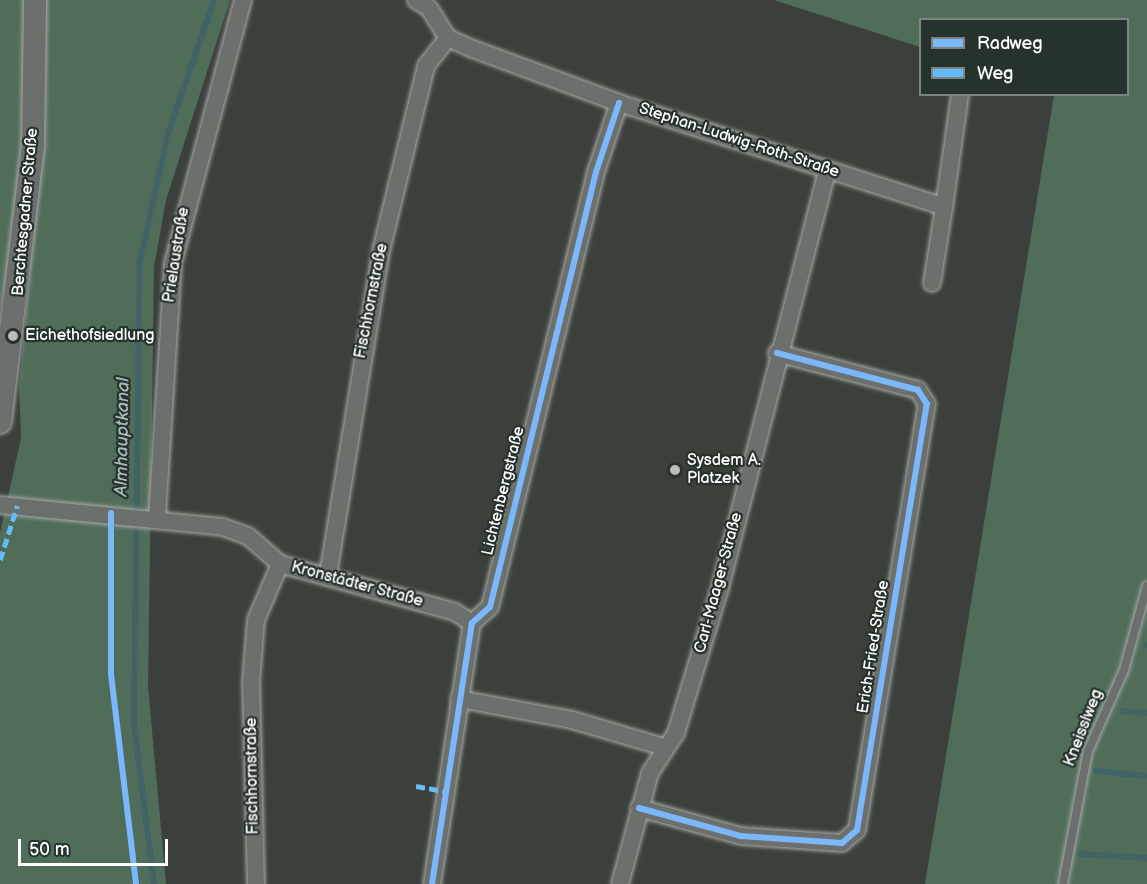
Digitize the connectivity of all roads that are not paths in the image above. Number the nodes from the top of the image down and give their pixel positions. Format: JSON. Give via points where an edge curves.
{"nodes":[{"id":1,"x":35,"y":0,"type":"edge"},
{"id":2,"x":243,"y":0,"type":"edge"},
{"id":3,"x":416,"y":0,"type":"edge"},
{"id":4,"x":447,"y":38,"type":"junction"},
{"id":5,"x":960,"y":96,"type":"edge"},
{"id":6,"x":620,"y":103,"type":"junction"},
{"id":7,"x":827,"y":170,"type":"junction"},
{"id":8,"x":944,"y":207,"type":"junction"},
{"id":9,"x":932,"y":283,"type":"dead end"},
{"id":10,"x":777,"y":353,"type":"junction"},
{"id":11,"x":0,"y":422,"type":"edge"},
{"id":12,"x":0,"y":505,"type":"edge"},
{"id":13,"x":157,"y":518,"type":"junction"},
{"id":14,"x":280,"y":564,"type":"junction"},
{"id":15,"x":328,"y":575,"type":"junction"},
{"id":16,"x":1147,"y":586,"type":"edge"},
{"id":17,"x":472,"y":623,"type":"junction"},
{"id":18,"x":459,"y":699,"type":"junction"},
{"id":19,"x":664,"y":747,"type":"junction"},
{"id":20,"x":639,"y":808,"type":"junction"},
{"id":21,"x":256,"y":884,"type":"edge"},
{"id":22,"x":432,"y":884,"type":"edge"},
{"id":23,"x":620,"y":884,"type":"edge"},
{"id":24,"x":1063,"y":884,"type":"edge"}],
"edges":[{"from":1,"to":11,"type":"main road","name":"Berchtesgadner Straße","via":[[32,158]]},
{"from":2,"to":13,"type":"street","name":"Prielaustraße","via":[[173,263]]},
{"from":3,"to":4,"type":"street","via":[[429,8]]},
{"from":4,"to":6,"type":"street","name":"Stephan-Ludwig-Roth-Straße"},
{"from":4,"to":15,"type":"street","name":"Fischhornstraße","via":[[426,66],[383,240]]},
{"from":5,"to":8,"type":"street"},
{"from":6,"to":7,"type":"street","name":"Stephan-Ludwig-Roth-Straße"},
{"from":6,"to":17,"type":"street","name":"Lichtenbergstraße","via":[[596,172],[490,607]]},
{"from":7,"to":8,"type":"street","name":"Stephan-Ludwig-Roth-Straße"},
{"from":7,"to":10,"type":"street","name":"Carl-Maager-Straße"},
{"from":8,"to":9,"type":"street"},
{"from":10,"to":19,"type":"street","name":"Carl-Maager-Straße","via":[[720,588],[676,733]]},
{"from":10,"to":20,"type":"street","name":"Erich-Fried-Straße","via":[[918,390],[927,404],[857,830],[842,843],[741,836]]},
{"from":12,"to":13,"type":"street","name":"Kronstädter Straße"},
{"from":13,"to":14,"type":"street","name":"Kronstädter Straße","via":[[248,536]]},
{"from":14,"to":15,"type":"street","name":"Kronstädter Straße"},
{"from":14,"to":21,"type":"street","name":"Fischhornstraße","via":[[256,620],[251,683]]},
{"from":15,"to":17,"type":"street","name":"Kronstädter Straße","via":[[455,612]]},
{"from":16,"to":24,"type":"lane","name":"Kneisslweg","via":[[1124,670],[1088,752]]},
{"from":17,"to":18,"type":"street"},
{"from":18,"to":19,"type":"street","via":[[572,720]]},
{"from":18,"to":22,"type":"street"},
{"from":19,"to":20,"type":"street","name":"Carl-Maager-Straße"},
{"from":20,"to":23,"type":"street","name":"Carl-Maager-Straße"}]}
